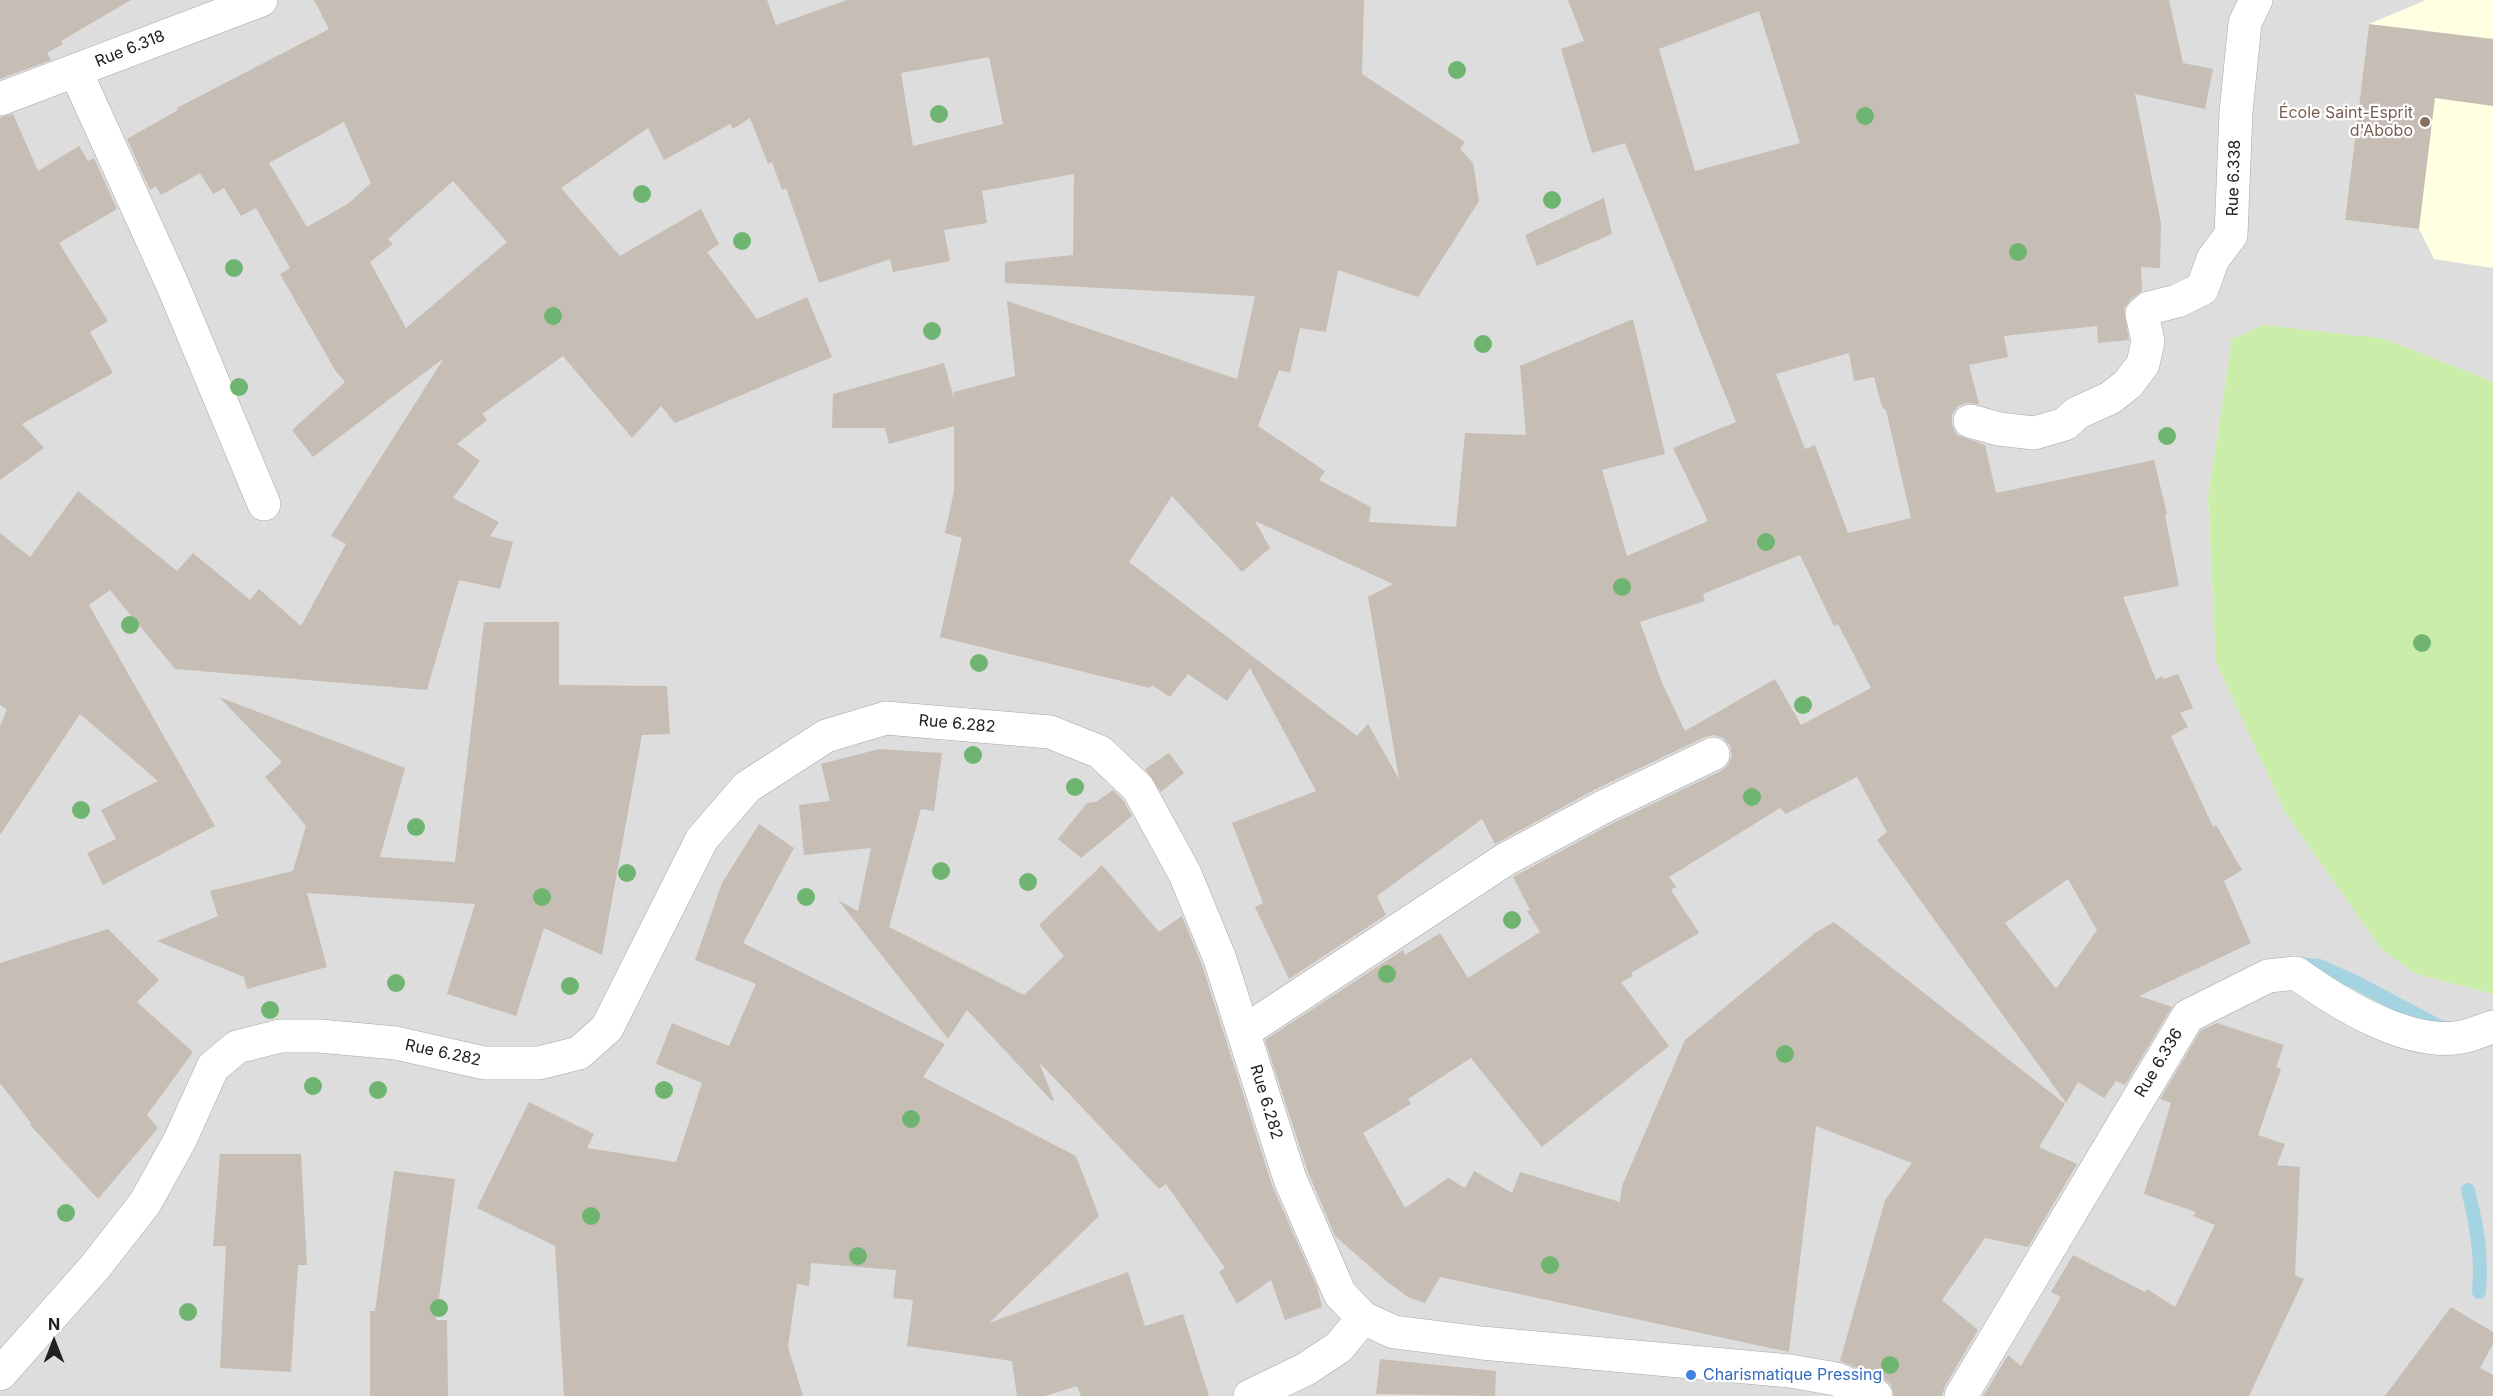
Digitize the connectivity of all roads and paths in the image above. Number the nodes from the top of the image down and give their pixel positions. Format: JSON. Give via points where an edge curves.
{"nodes":[{"id":1,"x":261,"y":0,"type":"edge"},
{"id":2,"x":2256,"y":0,"type":"edge"},
{"id":3,"x":76,"y":72,"type":"junction"},
{"id":4,"x":0,"y":99,"type":"edge"},
{"id":5,"x":1971,"y":421,"type":"dead end"},
{"id":6,"x":264,"y":504,"type":"dead end"},
{"id":7,"x":1713,"y":754,"type":"dead end"},
{"id":8,"x":2493,"y":1027,"type":"edge"},
{"id":9,"x":1245,"y":1031,"type":"junction"},
{"id":10,"x":1363,"y":1318,"type":"junction"},
{"id":11,"x":0,"y":1374,"type":"edge"},
{"id":12,"x":1250,"y":1396,"type":"edge"},
{"id":13,"x":1876,"y":1396,"type":"edge"},
{"id":14,"x":1961,"y":1396,"type":"edge"}],
"edges":[{"from":1,"to":3,"type":"street","name":"Rue 6.318"},
{"from":2,"to":5,"type":"street","name":"Rue 6.338","via":[[2245,23],[2236,112],[2231,236],[2213,259],[2202,289],[2142,314],[2148,341],[2143,364],[2110,398],[2077,413],[2065,424],[2034,433]]},
{"from":3,"to":4,"type":"street","name":"Rue 6.318"},
{"from":3,"to":6,"type":"street","via":[[173,286]]},
{"from":7,"to":9,"type":"street","via":[[1506,859]]},
{"from":8,"to":14,"type":"street","name":"Rue 6.336","via":[[2462,1037],[2431,1037],[2398,1029],[2333,999],[2296,973],[2268,976],[2188,1016]]},
{"from":9,"to":10,"type":"street","name":"Rue 6.282","via":[[1290,1179],[1340,1294]]},
{"from":9,"to":11,"type":"street","name":"Rue 6.282","via":[[1185,874],[1138,788],[1100,752],[1050,732],[886,718],[826,736],[747,787],[702,839],[608,1028],[579,1053],[539,1063],[484,1063],[396,1043],[319,1036],[280,1036],[237,1047],[213,1067],[180,1140],[145,1203],[95,1267]]},
{"from":10,"to":12,"type":"street","via":[[1339,1347],[1306,1369]]},
{"from":10,"to":13,"type":"street","name":"Rue 6.282","via":[[1394,1332],[1471,1342],[1790,1371],[1836,1379]]}]}
